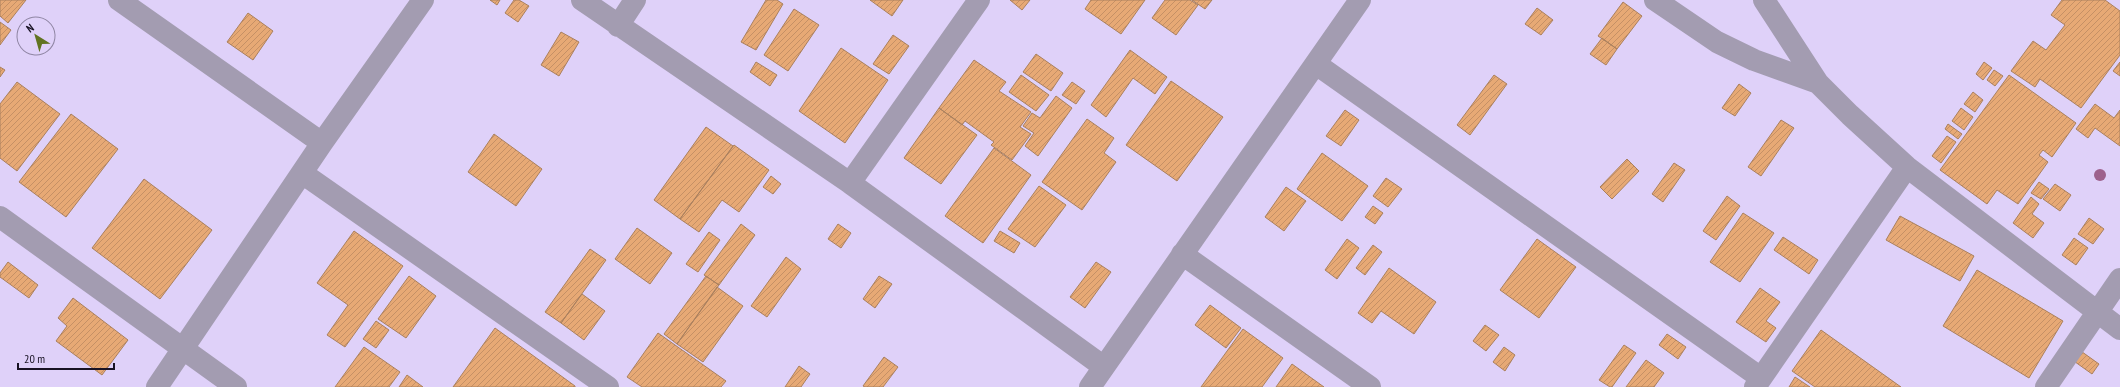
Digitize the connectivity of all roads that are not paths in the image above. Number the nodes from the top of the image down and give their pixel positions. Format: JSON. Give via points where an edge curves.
{"nodes":[{"id":1,"x":119,"y":0,"type":"edge"},
{"id":2,"x":423,"y":0,"type":"edge"},
{"id":3,"x":582,"y":0,"type":"edge"},
{"id":4,"x":635,"y":0,"type":"edge"},
{"id":5,"x":979,"y":0,"type":"edge"},
{"id":6,"x":1360,"y":0,"type":"edge"},
{"id":7,"x":1655,"y":0,"type":"edge"},
{"id":8,"x":1764,"y":0,"type":"edge"},
{"id":9,"x":618,"y":26,"type":"junction"},
{"id":10,"x":1316,"y":64,"type":"junction"},
{"id":11,"x":1818,"y":83,"type":"junction"},
{"id":12,"x":322,"y":143,"type":"junction"},
{"id":13,"x":1907,"y":167,"type":"junction"},
{"id":14,"x":302,"y":173,"type":"junction"},
{"id":15,"x":850,"y":183,"type":"junction"},
{"id":16,"x":0,"y":217,"type":"edge"},
{"id":17,"x":1182,"y":254,"type":"junction"},
{"id":18,"x":2120,"y":279,"type":"edge"},
{"id":19,"x":2097,"y":313,"type":"junction"},
{"id":20,"x":2120,"y":329,"type":"edge"},
{"id":21,"x":184,"y":348,"type":"junction"},
{"id":22,"x":1104,"y":368,"type":"junction"},
{"id":23,"x":1758,"y":382,"type":"edge"},
{"id":24,"x":157,"y":387,"type":"edge"},
{"id":25,"x":236,"y":387,"type":"edge"},
{"id":26,"x":608,"y":387,"type":"edge"},
{"id":27,"x":1090,"y":387,"type":"edge"},
{"id":28,"x":1370,"y":387,"type":"edge"},
{"id":29,"x":2046,"y":387,"type":"edge"}],
"edges":[{"from":1,"to":12,"type":"street"},
{"from":2,"to":12,"type":"street"},
{"from":3,"to":9,"type":"street"},
{"from":4,"to":9,"type":"street"},
{"from":5,"to":15,"type":"street"},
{"from":6,"to":10,"type":"street"},
{"from":7,"to":11,"type":"street","via":[[1717,42],[1754,60]]},
{"from":8,"to":11,"type":"street"},
{"from":9,"to":15,"type":"street"},
{"from":10,"to":17,"type":"street"},
{"from":10,"to":23,"type":"street"},
{"from":11,"to":13,"type":"street"},
{"from":12,"to":14,"type":"street"},
{"from":13,"to":19,"type":"street"},
{"from":13,"to":23,"type":"street"},
{"from":14,"to":21,"type":"street"},
{"from":14,"to":26,"type":"street"},
{"from":15,"to":22,"type":"street"},
{"from":16,"to":21,"type":"street"},
{"from":17,"to":22,"type":"street"},
{"from":17,"to":28,"type":"street"},
{"from":18,"to":19,"type":"street"},
{"from":19,"to":20,"type":"street"},
{"from":19,"to":29,"type":"street"},
{"from":21,"to":24,"type":"street"},
{"from":21,"to":25,"type":"street"},
{"from":22,"to":27,"type":"street"}]}
